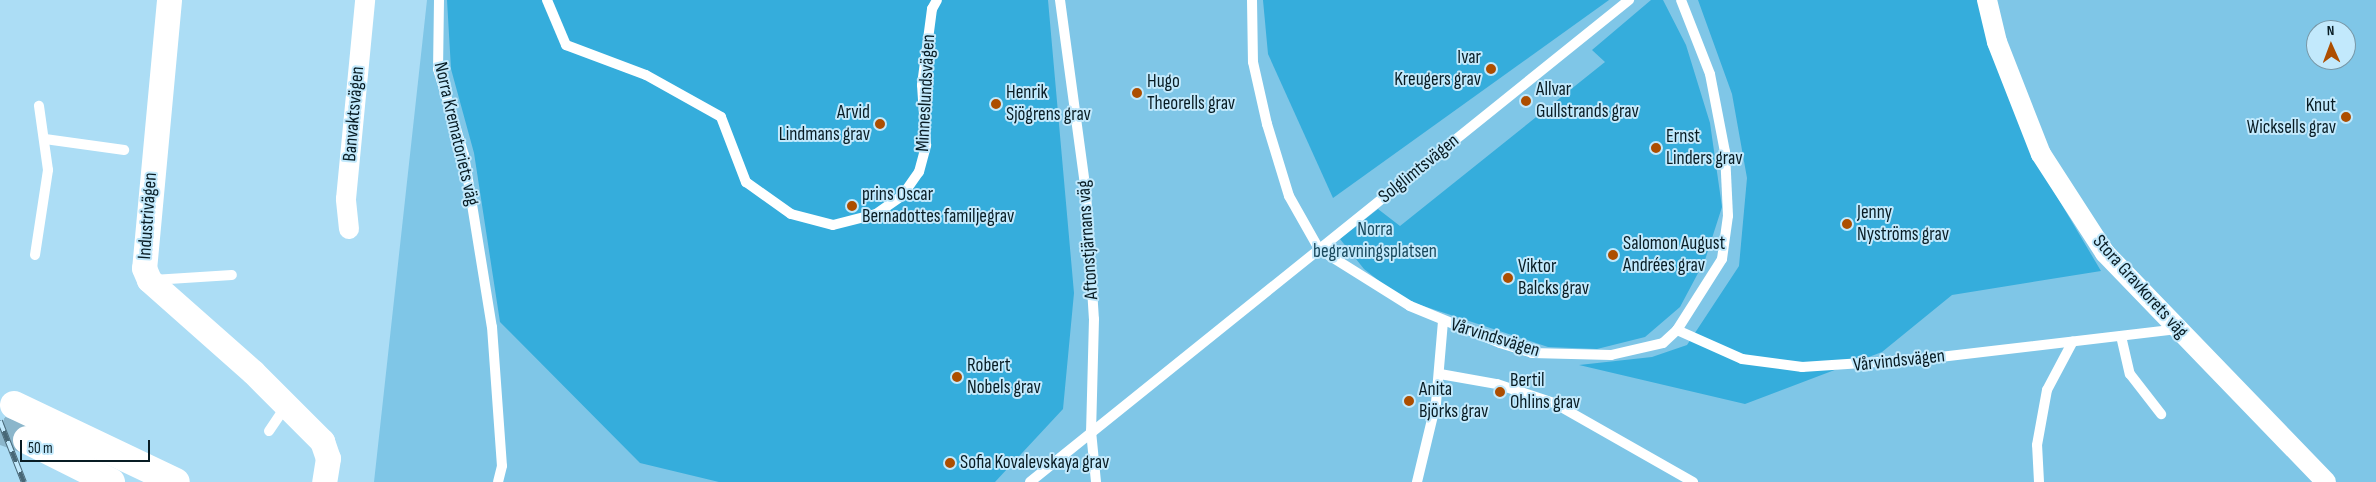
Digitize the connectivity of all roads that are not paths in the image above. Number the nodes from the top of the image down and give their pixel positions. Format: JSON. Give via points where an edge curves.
{"nodes":[{"id":1,"x":169,"y":0,"type":"edge"},
{"id":2,"x":365,"y":0,"type":"edge"},
{"id":3,"x":438,"y":0,"type":"edge"},
{"id":4,"x":547,"y":0,"type":"edge"},
{"id":5,"x":937,"y":0,"type":"edge"},
{"id":6,"x":1060,"y":0,"type":"edge"},
{"id":7,"x":1252,"y":0,"type":"edge"},
{"id":8,"x":1629,"y":0,"type":"edge"},
{"id":9,"x":1681,"y":0,"type":"edge"},
{"id":10,"x":1987,"y":0,"type":"edge"},
{"id":11,"x":39,"y":106,"type":"dead end"},
{"id":12,"x":45,"y":139,"type":"junction"},
{"id":13,"x":124,"y":150,"type":"dead end"},
{"id":14,"x":349,"y":229,"type":"dead end"},
{"id":15,"x":1319,"y":248,"type":"junction"},
{"id":16,"x":35,"y":255,"type":"dead end"},
{"id":17,"x":232,"y":275,"type":"dead end"},
{"id":18,"x":149,"y":280,"type":"junction"},
{"id":19,"x":1443,"y":322,"type":"junction"},
{"id":20,"x":2177,"y":329,"type":"junction"},
{"id":21,"x":1677,"y":330,"type":"junction"},
{"id":22,"x":2121,"y":336,"type":"junction"},
{"id":23,"x":2073,"y":341,"type":"junction"},
{"id":24,"x":1440,"y":374,"type":"junction"},
{"id":25,"x":14,"y":405,"type":"dead end"},
{"id":26,"x":287,"y":405,"type":"junction"},
{"id":27,"x":2161,"y":414,"type":"dead end"},
{"id":28,"x":269,"y":430,"type":"dead end"},
{"id":29,"x":1091,"y":431,"type":"junction"},
{"id":30,"x":27,"y":440,"type":"tunnel mouth"},
{"id":31,"x":323,"y":480,"type":"edge"},
{"id":32,"x":111,"y":482,"type":"edge"},
{"id":33,"x":176,"y":482,"type":"edge"},
{"id":34,"x":498,"y":482,"type":"edge"},
{"id":35,"x":1030,"y":482,"type":"edge"},
{"id":36,"x":1096,"y":482,"type":"edge"},
{"id":37,"x":1418,"y":482,"type":"edge"},
{"id":38,"x":1693,"y":482,"type":"edge"},
{"id":39,"x":2039,"y":482,"type":"edge"},
{"id":40,"x":2326,"y":482,"type":"edge"}],
"edges":[{"from":1,"to":18,"type":"street","name":"Industrivägen","via":[[144,256]]},
{"from":2,"to":14,"type":"street","name":"Banvaktsvägen","via":[[346,199]]},
{"from":3,"to":34,"type":"lane","name":"Norra Krematoriets väg","via":[[438,69],[464,155],[492,326],[502,466]]},
{"from":4,"to":5,"type":"lane","name":"Minneslundsvägen","via":[[566,45],[646,75],[722,117],[746,182],[791,214],[833,225],[876,214],[902,196],[920,172],[926,145],[922,86],[932,9]]},
{"from":6,"to":29,"type":"lane","name":"Aftonstjärnans väg","via":[[1086,193],[1094,319]]},
{"from":7,"to":15,"type":"lane","via":[[1252,62],[1267,124],[1290,196]]},
{"from":8,"to":15,"type":"lane","name":"Solglimtsvägen"},
{"from":9,"to":21,"type":"lane","via":[[1710,74],[1725,152],[1728,216],[1722,259]]},
{"from":10,"to":20,"type":"street","name":"Stora Gravkorets väg","via":[[1997,42],[2041,154],[2105,253]]},
{"from":11,"to":12,"type":"lane"},
{"from":12,"to":13,"type":"lane"},
{"from":12,"to":16,"type":"lane","via":[[48,170]]},
{"from":15,"to":19,"type":"lane","name":"Vårvindsvägen"},
{"from":15,"to":29,"type":"lane","name":"Solglimtsvägen"},
{"from":17,"to":18,"type":"lane"},
{"from":18,"to":26,"type":"street","name":"Industrivägen"},
{"from":19,"to":21,"type":"lane","name":"Vårvindsvägen","via":[[1532,354],[1611,355],[1663,343]]},
{"from":19,"to":24,"type":"lane"},
{"from":20,"to":22,"type":"lane","name":"Vårvindsvägen"},
{"from":20,"to":40,"type":"street","name":"Stora Gravkorets väg"},
{"from":21,"to":23,"type":"lane","name":"Vårvindsvägen","via":[[1742,360],[1802,368]]},
{"from":22,"to":23,"type":"lane","name":"Vårvindsvägen"},
{"from":22,"to":27,"type":"lane","via":[[2130,374]]},
{"from":23,"to":39,"type":"lane","via":[[2047,390],[2037,445]]},
{"from":24,"to":37,"type":"lane"},
{"from":24,"to":38,"type":"lane","via":[[1513,388],[1554,403]]},
{"from":25,"to":33,"type":"main road"},
{"from":26,"to":28,"type":"lane"},
{"from":26,"to":31,"type":"street","name":"Industrivägen","via":[[322,440],[328,458]]},
{"from":29,"to":35,"type":"lane","name":"Solglimtsvägen"},
{"from":29,"to":36,"type":"lane","name":"Aftonstjärnans väg"},
{"from":30,"to":32,"type":"main road"}]}
